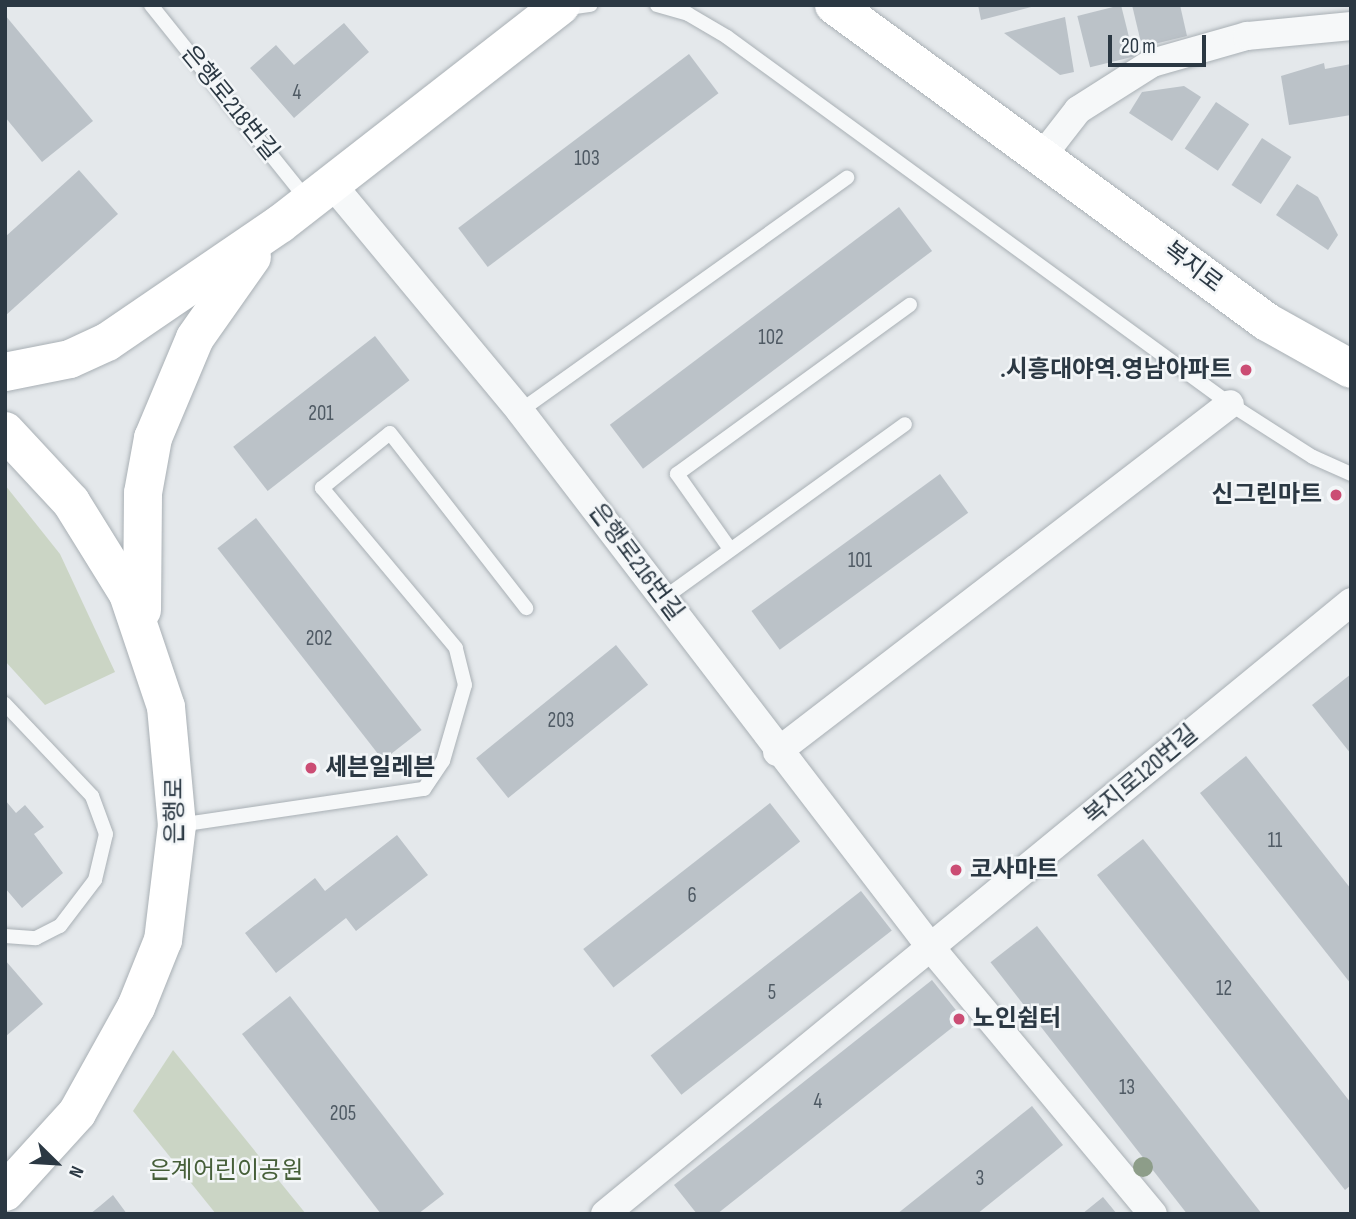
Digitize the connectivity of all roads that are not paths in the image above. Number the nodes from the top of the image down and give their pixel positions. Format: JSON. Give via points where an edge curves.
{"nodes":[{"id":1,"x":151,"y":5,"type":"edge"},
{"id":2,"x":657,"y":5,"type":"edge"},
{"id":3,"x":834,"y":5,"type":"edge"},
{"id":4,"x":567,"y":6,"type":"edge"},
{"id":5,"x":1351,"y":26,"type":"edge"},
{"id":6,"x":1043,"y":155,"type":"junction"},
{"id":7,"x":847,"y":178,"type":"dead end"},
{"id":8,"x":320,"y":192,"type":"junction"},
{"id":9,"x":280,"y":224,"type":"junction"},
{"id":10,"x":910,"y":306,"type":"dead end"},
{"id":11,"x":1351,"y":369,"type":"edge"},
{"id":12,"x":5,"y":372,"type":"edge"},
{"id":13,"x":1230,"y":404,"type":"junction"},
{"id":14,"x":520,"y":411,"type":"junction"},
{"id":15,"x":905,"y":424,"type":"dead end"},
{"id":16,"x":5,"y":431,"type":"edge"},
{"id":17,"x":1351,"y":474,"type":"edge"},
{"id":18,"x":730,"y":549,"type":"junction"},
{"id":19,"x":664,"y":598,"type":"junction"},
{"id":20,"x":1351,"y":602,"type":"edge"},
{"id":21,"x":526,"y":608,"type":"dead end"},
{"id":22,"x":143,"y":630,"type":"junction"},
{"id":23,"x":5,"y":704,"type":"edge"},
{"id":24,"x":777,"y":752,"type":"junction"},
{"id":25,"x":177,"y":825,"type":"junction"},
{"id":26,"x":5,"y":936,"type":"edge"},
{"id":27,"x":932,"y":949,"type":"junction"},
{"id":28,"x":5,"y":1192,"type":"edge"},
{"id":29,"x":605,"y":1214,"type":"edge"},
{"id":30,"x":1153,"y":1214,"type":"edge"}],
"edges":[{"from":1,"to":8,"type":"lane","name":"은행로218번길"},
{"from":2,"to":13,"type":"lane","via":[[688,14],[727,37]]},
{"from":3,"to":6,"type":"street","name":"복지로"},
{"from":4,"to":8,"type":"street"},
{"from":5,"to":6,"type":"street","via":[[1247,36],[1152,63],[1078,110]]},
{"from":6,"to":11,"type":"street","name":"복지로","via":[[1268,322]]},
{"from":7,"to":14,"type":"lane"},
{"from":8,"to":9,"type":"street"},
{"from":8,"to":14,"type":"street","name":"은행로216번길"},
{"from":9,"to":12,"type":"street","via":[[107,342],[71,359]]},
{"from":9,"to":22,"type":"street","via":[[220,296],[195,338],[153,438],[143,493]]},
{"from":10,"to":18,"type":"lane","via":[[677,474]]},
{"from":13,"to":17,"type":"lane","via":[[1313,457]]},
{"from":13,"to":24,"type":"street"},
{"from":14,"to":19,"type":"street","name":"은행로216번길"},
{"from":15,"to":18,"type":"lane"},
{"from":16,"to":22,"type":"street","name":"은행로","via":[[49,473],[93,533]]},
{"from":18,"to":19,"type":"lane"},
{"from":19,"to":24,"type":"street","name":"은행로216번길"},
{"from":20,"to":27,"type":"street","name":"복지로120번길"},
{"from":21,"to":25,"type":"lane","via":[[390,433],[322,488],[456,648],[466,685],[443,761],[424,789]]},
{"from":22,"to":25,"type":"street","name":"은행로","via":[[173,749]]},
{"from":23,"to":26,"type":"lane","via":[[92,796],[106,834],[95,880],[60,926],[36,938]]},
{"from":24,"to":27,"type":"street","name":"은행로216번길"},
{"from":25,"to":28,"type":"street","name":"은행로","via":[[163,940],[136,1007],[77,1113]]},
{"from":27,"to":29,"type":"street","name":"복지로120번길"},
{"from":27,"to":30,"type":"street"}]}
